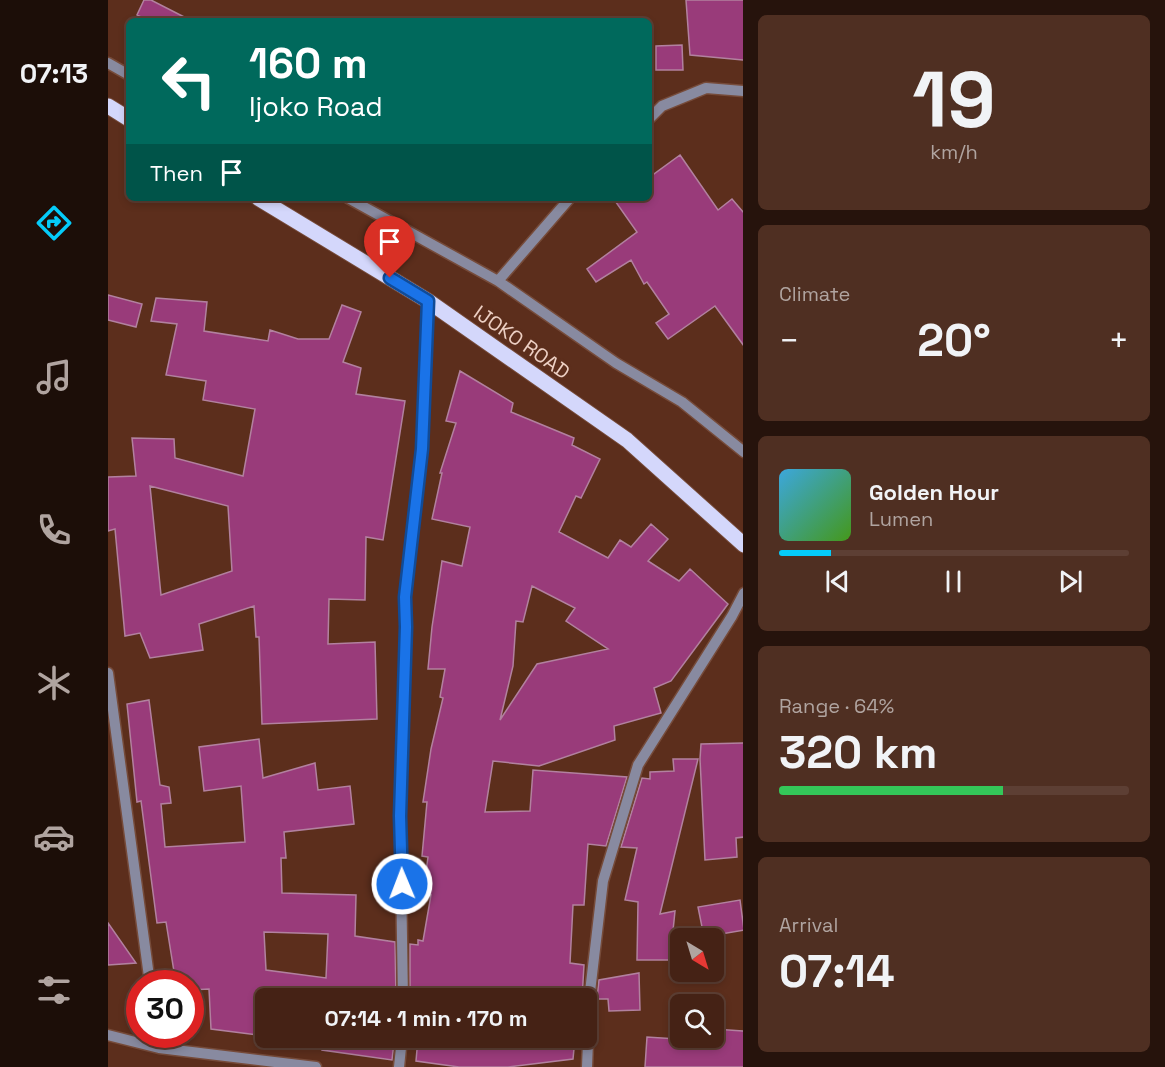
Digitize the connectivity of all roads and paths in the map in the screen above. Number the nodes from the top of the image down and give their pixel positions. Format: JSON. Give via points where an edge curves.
{"nodes":[{"id":1,"x":108,"y":63,"type":"edge"},
{"id":2,"x":126,"y":73,"type":"edge"},
{"id":3,"x":743,"y":91,"type":"edge"},
{"id":4,"x":108,"y":106,"type":"edge"},
{"id":5,"x":652,"y":116,"type":"edge"},
{"id":6,"x":126,"y":117,"type":"edge"},
{"id":7,"x":263,"y":201,"type":"edge"},
{"id":8,"x":353,"y":201,"type":"edge"},
{"id":9,"x":567,"y":201,"type":"edge"},
{"id":10,"x":498,"y":281,"type":"junction"},
{"id":11,"x":428,"y":301,"type":"junction"},
{"id":12,"x":743,"y":451,"type":"edge"},
{"id":13,"x":743,"y":544,"type":"edge"},
{"id":14,"x":743,"y":595,"type":"edge"},
{"id":15,"x":108,"y":673,"type":"edge"},
{"id":16,"x":148,"y":970,"type":"edge"},
{"id":17,"x":403,"y":988,"type":"edge"},
{"id":18,"x":108,"y":1035,"type":"edge"},
{"id":19,"x":126,"y":1040,"type":"edge"},
{"id":20,"x":159,"y":1048,"type":"edge"},
{"id":21,"x":401,"y":1048,"type":"edge"},
{"id":22,"x":316,"y":1067,"type":"edge"},
{"id":23,"x":399,"y":1067,"type":"edge"},
{"id":24,"x":587,"y":1067,"type":"edge"}],
"edges":[{"from":1,"to":2,"type":"street"},
{"from":3,"to":5,"type":"street","via":[[706,88],[662,106]]},
{"from":4,"to":6,"type":"main road"},
{"from":7,"to":11,"type":"main road","name":"IJOKO ROAD"},
{"from":8,"to":10,"type":"street"},
{"from":9,"to":10,"type":"street"},
{"from":10,"to":12,"type":"street","via":[[616,363],[681,402]]},
{"from":11,"to":13,"type":"main road","name":"IJOKO ROAD","via":[[627,440]]},
{"from":11,"to":17,"type":"street","via":[[422,449],[405,597],[400,816]]},
{"from":14,"to":24,"type":"street","via":[[638,765],[603,881],[590,992]]},
{"from":15,"to":16,"type":"street"},
{"from":18,"to":19,"type":"street"},
{"from":20,"to":22,"type":"street"},
{"from":21,"to":23,"type":"street"}]}
